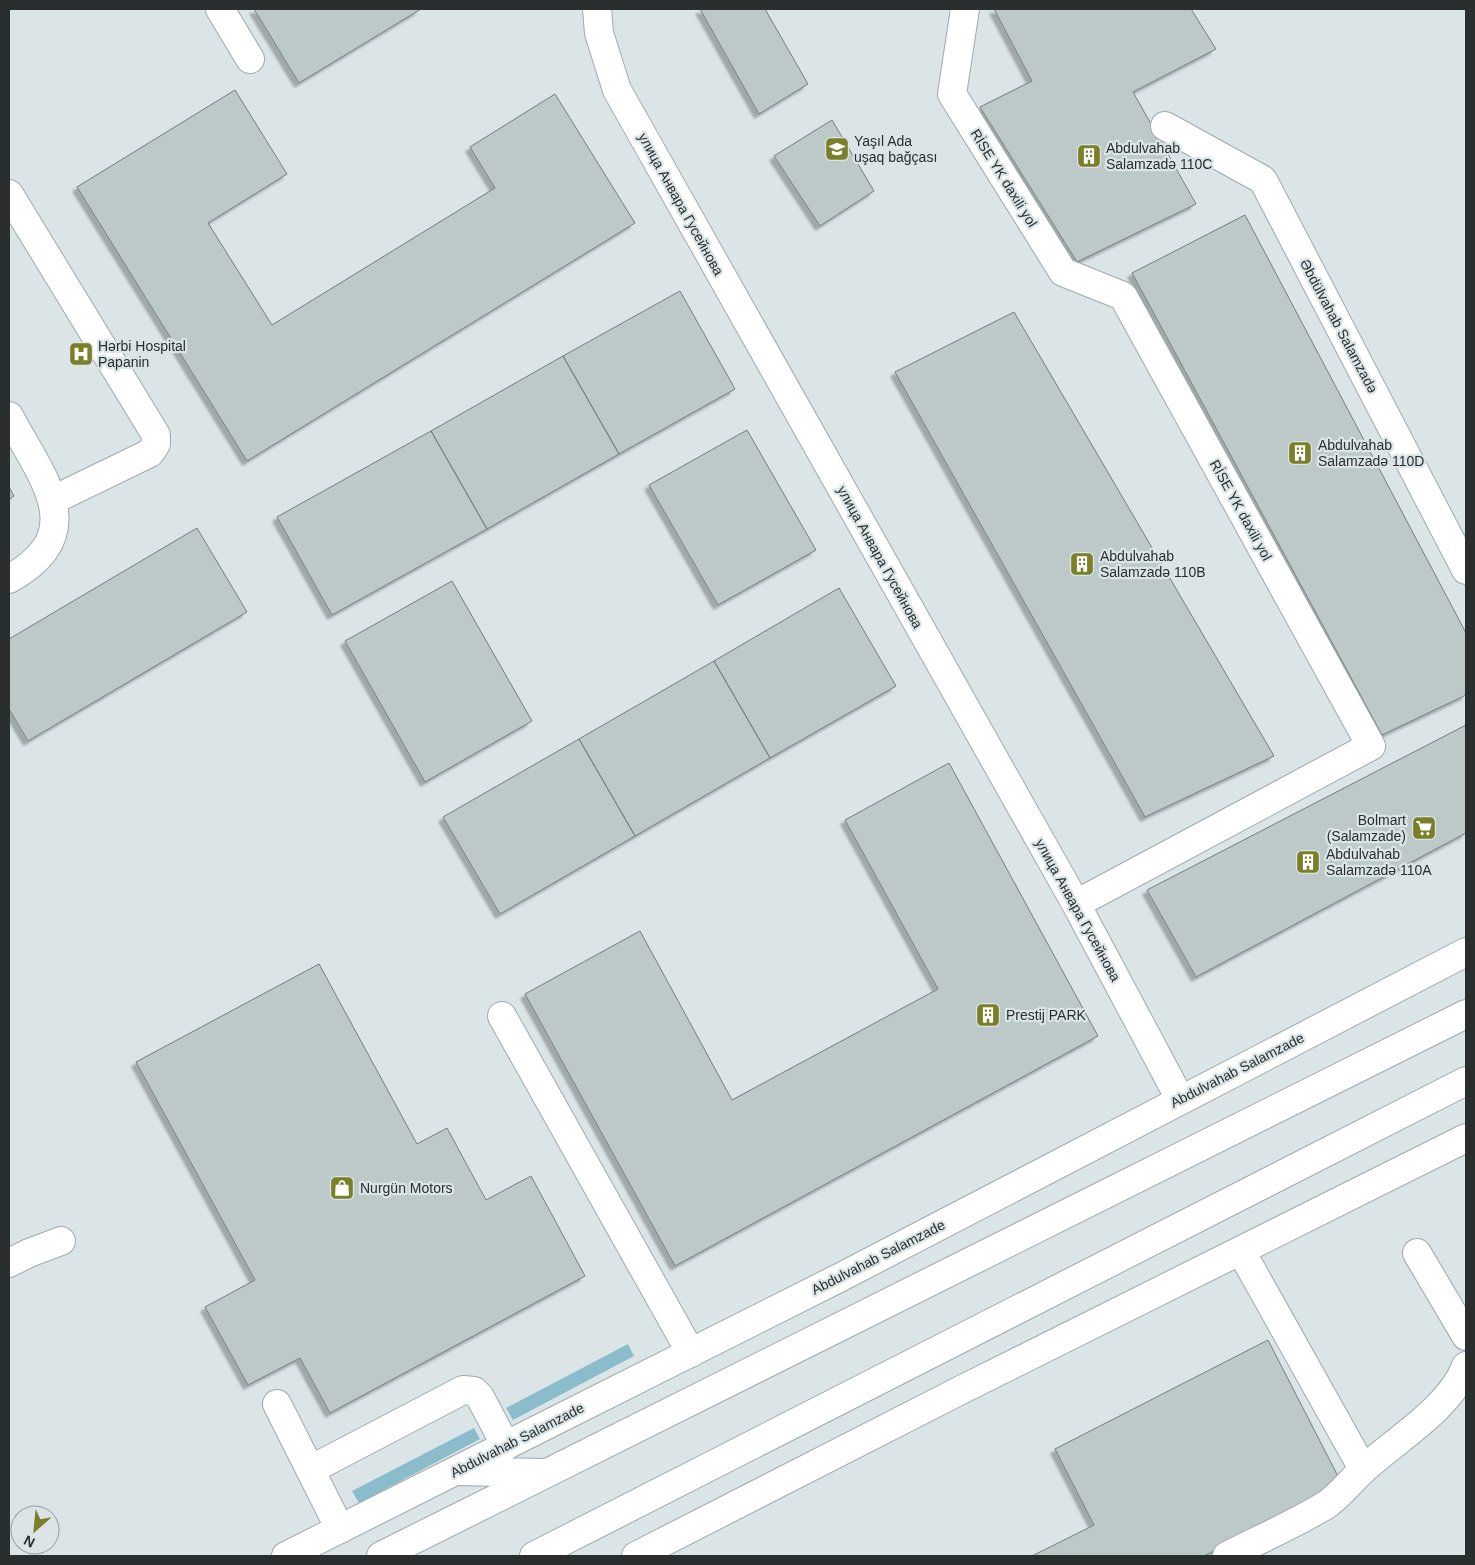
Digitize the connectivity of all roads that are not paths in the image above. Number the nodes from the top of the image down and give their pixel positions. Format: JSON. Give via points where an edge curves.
{"nodes":[{"id":1,"x":220,"y":9,"type":"edge"},
{"id":2,"x":597,"y":9,"type":"edge"},
{"id":3,"x":965,"y":9,"type":"edge"},
{"id":4,"x":250,"y":59,"type":"dead end"},
{"id":5,"x":1165,"y":126,"type":"dead end"},
{"id":6,"x":9,"y":194,"type":"edge"},
{"id":7,"x":9,"y":416,"type":"edge"},
{"id":8,"x":53,"y":500,"type":"junction"},
{"id":9,"x":1466,"y":570,"type":"edge"},
{"id":10,"x":9,"y":578,"type":"edge"},
{"id":11,"x":1076,"y":904,"type":"junction"},
{"id":12,"x":1466,"y":952,"type":"edge"},
{"id":13,"x":1466,"y":1014,"type":"edge"},
{"id":14,"x":502,"y":1016,"type":"dead end"},
{"id":15,"x":1466,"y":1081,"type":"edge"},
{"id":16,"x":1180,"y":1099,"type":"junction"},
{"id":17,"x":1466,"y":1138,"type":"edge"},
{"id":18,"x":62,"y":1241,"type":"dead end"},
{"id":19,"x":1241,"y":1251,"type":"junction"},
{"id":20,"x":1417,"y":1253,"type":"dead end"},
{"id":21,"x":9,"y":1263,"type":"edge"},
{"id":22,"x":1466,"y":1336,"type":"edge"},
{"id":23,"x":691,"y":1353,"type":"junction"},
{"id":24,"x":1466,"y":1366,"type":"edge"},
{"id":25,"x":276,"y":1404,"type":"dead end"},
{"id":26,"x":506,"y":1446,"type":"junction"},
{"id":27,"x":1363,"y":1469,"type":"junction"},
{"id":28,"x":310,"y":1470,"type":"junction"},
{"id":29,"x":456,"y":1471,"type":"junction"},
{"id":30,"x":548,"y":1473,"type":"junction"},
{"id":31,"x":340,"y":1529,"type":"junction"},
{"id":32,"x":588,"y":1529,"type":"junction"},
{"id":33,"x":286,"y":1556,"type":"edge"},
{"id":34,"x":381,"y":1556,"type":"edge"},
{"id":35,"x":534,"y":1556,"type":"edge"},
{"id":36,"x":568,"y":1556,"type":"edge"},
{"id":37,"x":636,"y":1556,"type":"edge"},
{"id":38,"x":1227,"y":1556,"type":"edge"}],
"edges":[{"from":1,"to":4,"type":"main road"},
{"from":2,"to":11,"type":"main road","name":"улица Анвара Гусейнова","via":[[598,33],[617,90]]},
{"from":3,"to":11,"type":"main road","name":"RİSE YK daxili yol","via":[[952,94],[1063,272],[1123,296],[1371,746]]},
{"from":5,"to":9,"type":"main road","name":"Əbdülvahab Salamzadə","via":[[1263,180]]},
{"from":6,"to":8,"type":"main road","via":[[156,435],[156,444],[150,453]]},
{"from":7,"to":8,"type":"main road"},
{"from":8,"to":10,"type":"main road","via":[[56,525],[48,546],[24,570]]},
{"from":11,"to":16,"type":"main road","name":"улица Анвара Гусейнова"},
{"from":12,"to":16,"type":"main road","name":"Abdulvahab Salamzade"},
{"from":13,"to":30,"type":"main road"},
{"from":14,"to":23,"type":"main road"},
{"from":15,"to":32,"type":"main road"},
{"from":16,"to":23,"type":"main road","name":"Abdulvahab Salamzade"},
{"from":17,"to":19,"type":"main road"},
{"from":18,"to":21,"type":"main road"},
{"from":19,"to":27,"type":"main road"},
{"from":19,"to":37,"type":"main road"},
{"from":20,"to":22,"type":"main road"},
{"from":23,"to":26,"type":"main road","name":"Abdulvahab Salamzade"},
{"from":24,"to":27,"type":"main road","via":[[1461,1380],[1441,1404]]},
{"from":25,"to":28,"type":"main road"},
{"from":26,"to":28,"type":"main road","via":[[480,1397],[474,1391],[463,1390]]},
{"from":26,"to":29,"type":"main road","name":"Abdulvahab Salamzade"},
{"from":27,"to":38,"type":"main road","via":[[1343,1492],[1325,1505]]},
{"from":28,"to":31,"type":"main road"},
{"from":29,"to":30,"type":"main road"},
{"from":29,"to":31,"type":"main road","name":"Abdulvahab Salamzade"},
{"from":30,"to":34,"type":"main road"},
{"from":31,"to":33,"type":"main road","name":"Abdulvahab Salamzade"},
{"from":32,"to":35,"type":"main road"},
{"from":32,"to":36,"type":"main road"}]}
